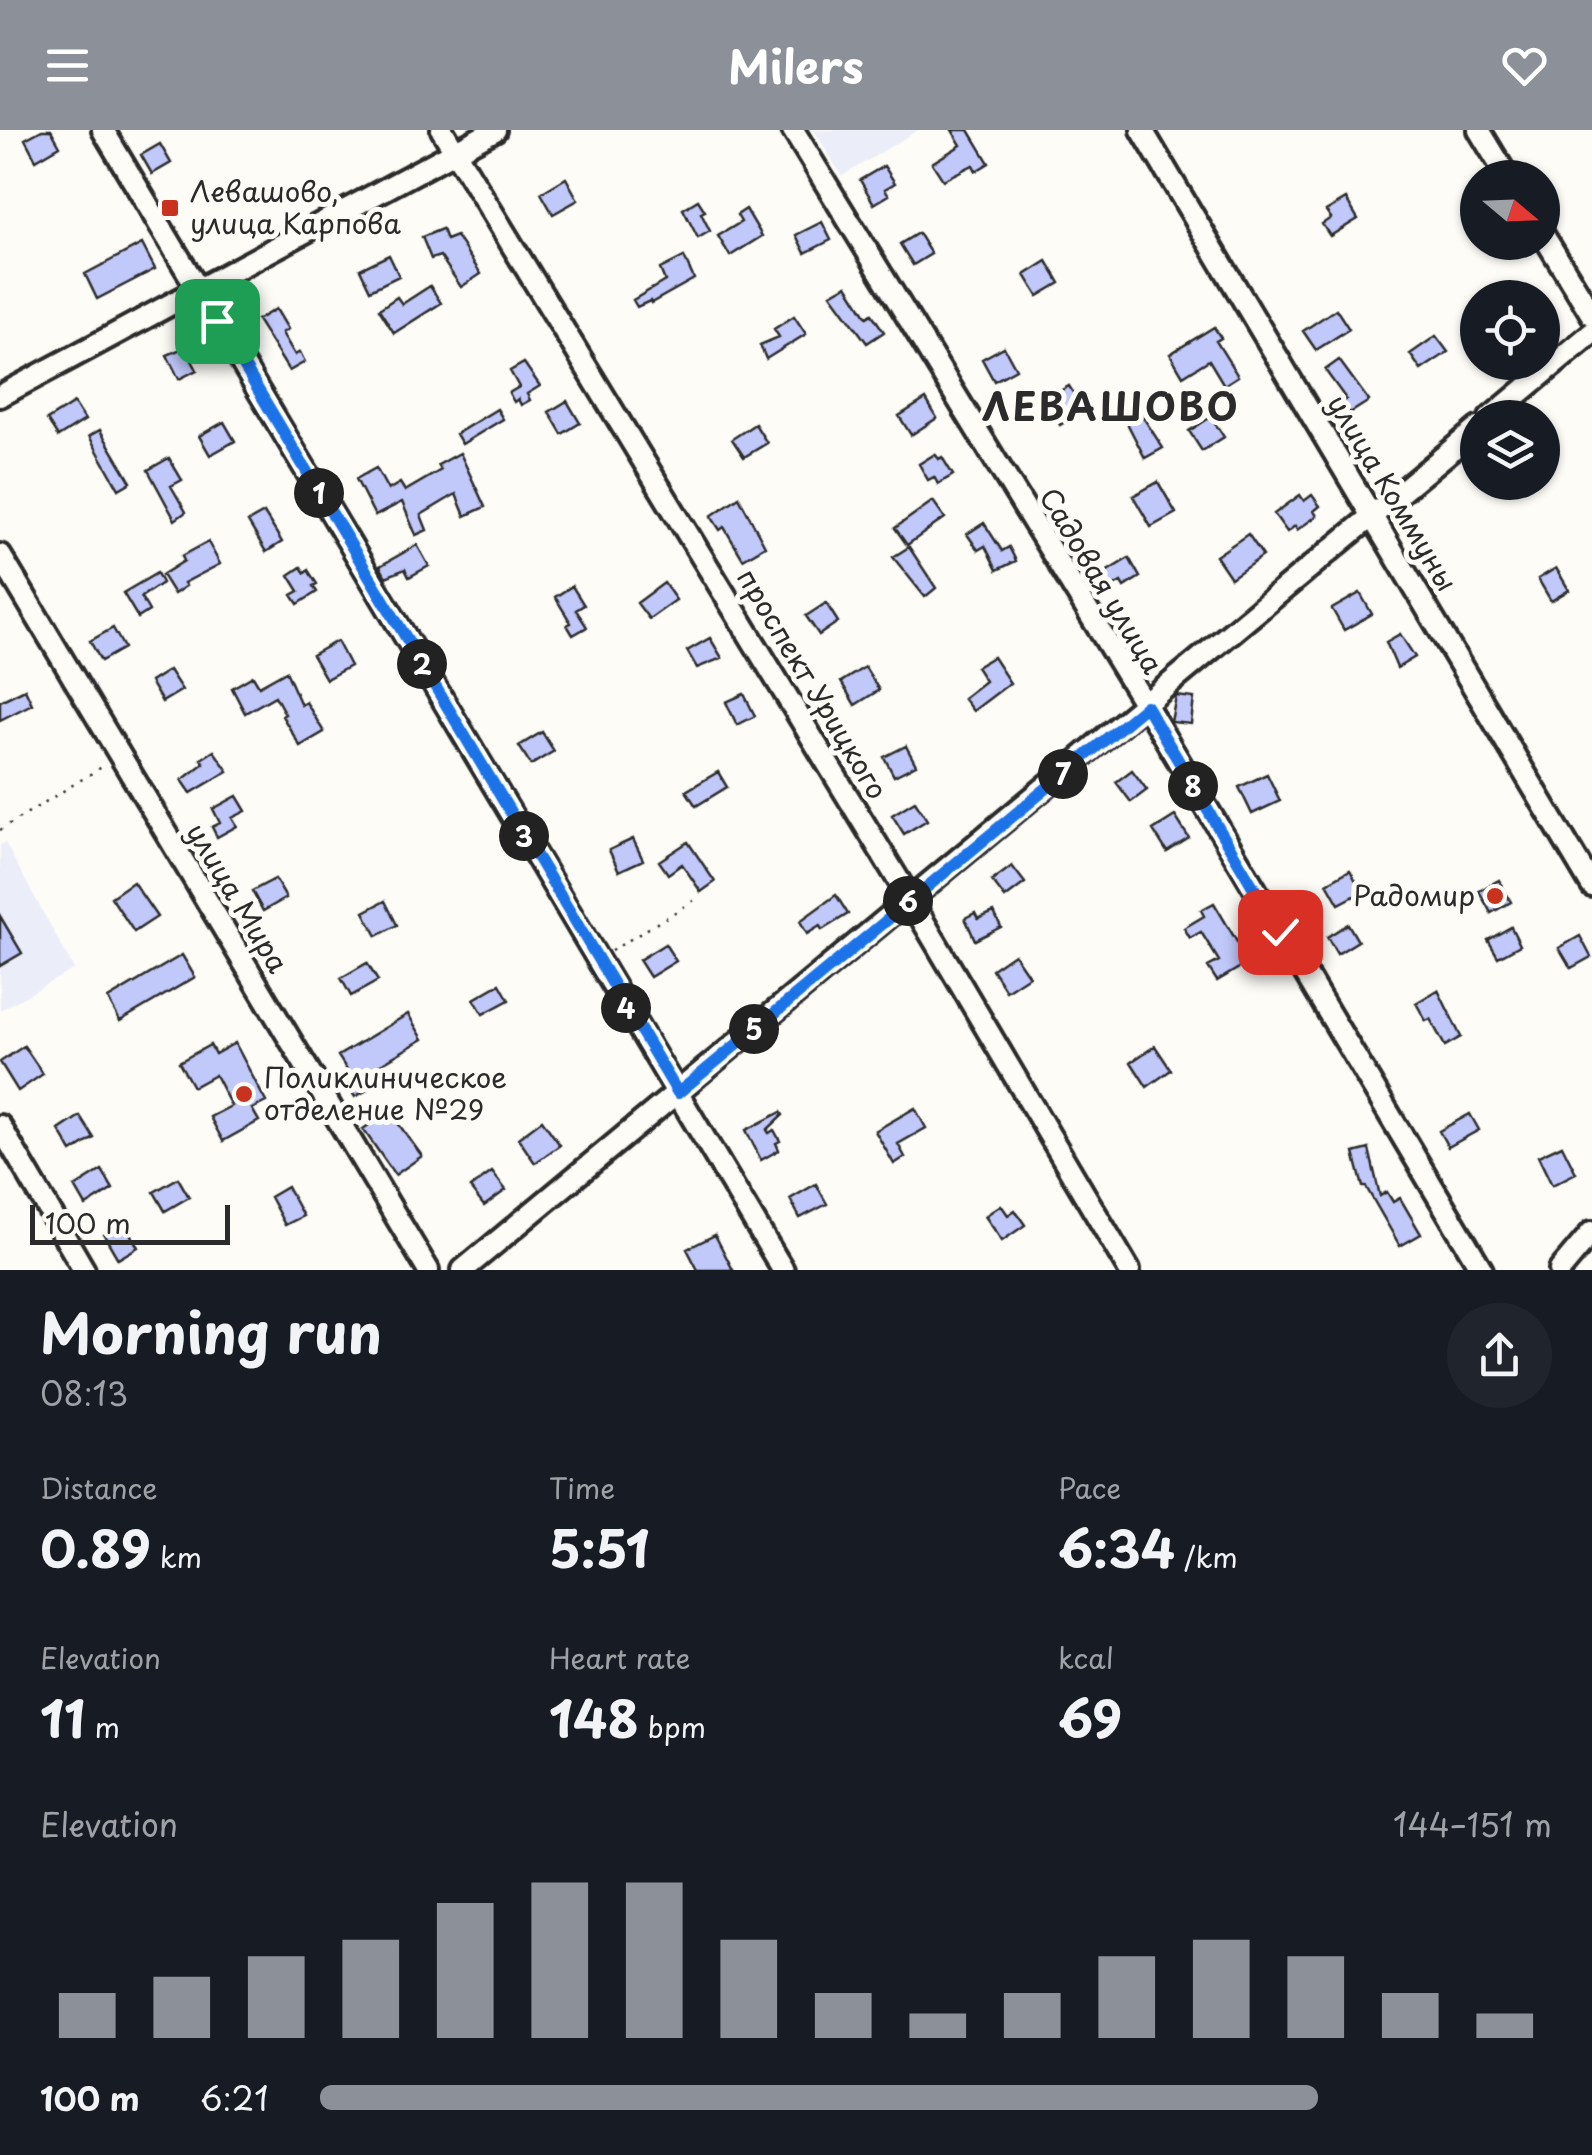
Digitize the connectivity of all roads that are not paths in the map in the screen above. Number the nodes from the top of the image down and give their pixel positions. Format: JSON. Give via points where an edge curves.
{"nodes":[{"id":1,"x":103,"y":130,"type":"edge"},
{"id":2,"x":442,"y":130,"type":"edge"},
{"id":3,"x":494,"y":130,"type":"edge"},
{"id":4,"x":793,"y":130,"type":"edge"},
{"id":5,"x":1142,"y":130,"type":"edge"},
{"id":6,"x":1479,"y":130,"type":"edge"},
{"id":7,"x":454,"y":150,"type":"junction"},
{"id":8,"x":1497,"y":160,"type":"edge"},
{"id":9,"x":1558,"y":260,"type":"edge"},
{"id":10,"x":198,"y":290,"type":"junction"},
{"id":11,"x":1592,"y":315,"type":"edge"},
{"id":12,"x":1592,"y":333,"type":"edge"},
{"id":13,"x":0,"y":396,"type":"edge"},
{"id":14,"x":1512,"y":400,"type":"edge"},
{"id":15,"x":1460,"y":443,"type":"edge"},
{"id":16,"x":1373,"y":514,"type":"junction"},
{"id":17,"x":0,"y":555,"type":"edge"},
{"id":18,"x":1146,"y":706,"type":"junction"},
{"id":19,"x":1592,"y":886,"type":"edge"},
{"id":20,"x":910,"y":899,"type":"junction"},
{"id":21,"x":678,"y":1093,"type":"junction"},
{"id":22,"x":0,"y":1126,"type":"edge"},
{"id":23,"x":1592,"y":1232,"type":"edge"},
{"id":24,"x":84,"y":1270,"type":"edge"},
{"id":25,"x":428,"y":1270,"type":"edge"},
{"id":26,"x":463,"y":1270,"type":"edge"},
{"id":27,"x":784,"y":1270,"type":"edge"},
{"id":28,"x":1129,"y":1270,"type":"edge"},
{"id":29,"x":1482,"y":1270,"type":"edge"},
{"id":30,"x":1560,"y":1270,"type":"edge"}],
"edges":[{"from":1,"to":10,"type":"street"},
{"from":2,"to":7,"type":"street","name":"проспект Урицкого"},
{"from":3,"to":7,"type":"street"},
{"from":4,"to":18,"type":"street","name":"Садовая улица"},
{"from":5,"to":16,"type":"street","name":"улица Коммуны"},
{"from":6,"to":8,"type":"street"},
{"from":7,"to":10,"type":"street"},
{"from":7,"to":20,"type":"street","name":"проспект Урицкого"},
{"from":9,"to":11,"type":"street"},
{"from":10,"to":13,"type":"street"},
{"from":10,"to":21,"type":"street"},
{"from":12,"to":14,"type":"street"},
{"from":15,"to":16,"type":"street"},
{"from":16,"to":18,"type":"street"},
{"from":16,"to":19,"type":"street","name":"улица Коммуны"},
{"from":17,"to":25,"type":"street","name":"улица Мира"},
{"from":18,"to":20,"type":"street"},
{"from":18,"to":29,"type":"street","name":"Садовая улица"},
{"from":20,"to":21,"type":"street"},
{"from":20,"to":28,"type":"street","name":"проспект Урицкого"},
{"from":21,"to":26,"type":"street"},
{"from":21,"to":27,"type":"street"},
{"from":22,"to":24,"type":"street"},
{"from":23,"to":30,"type":"street"}]}
